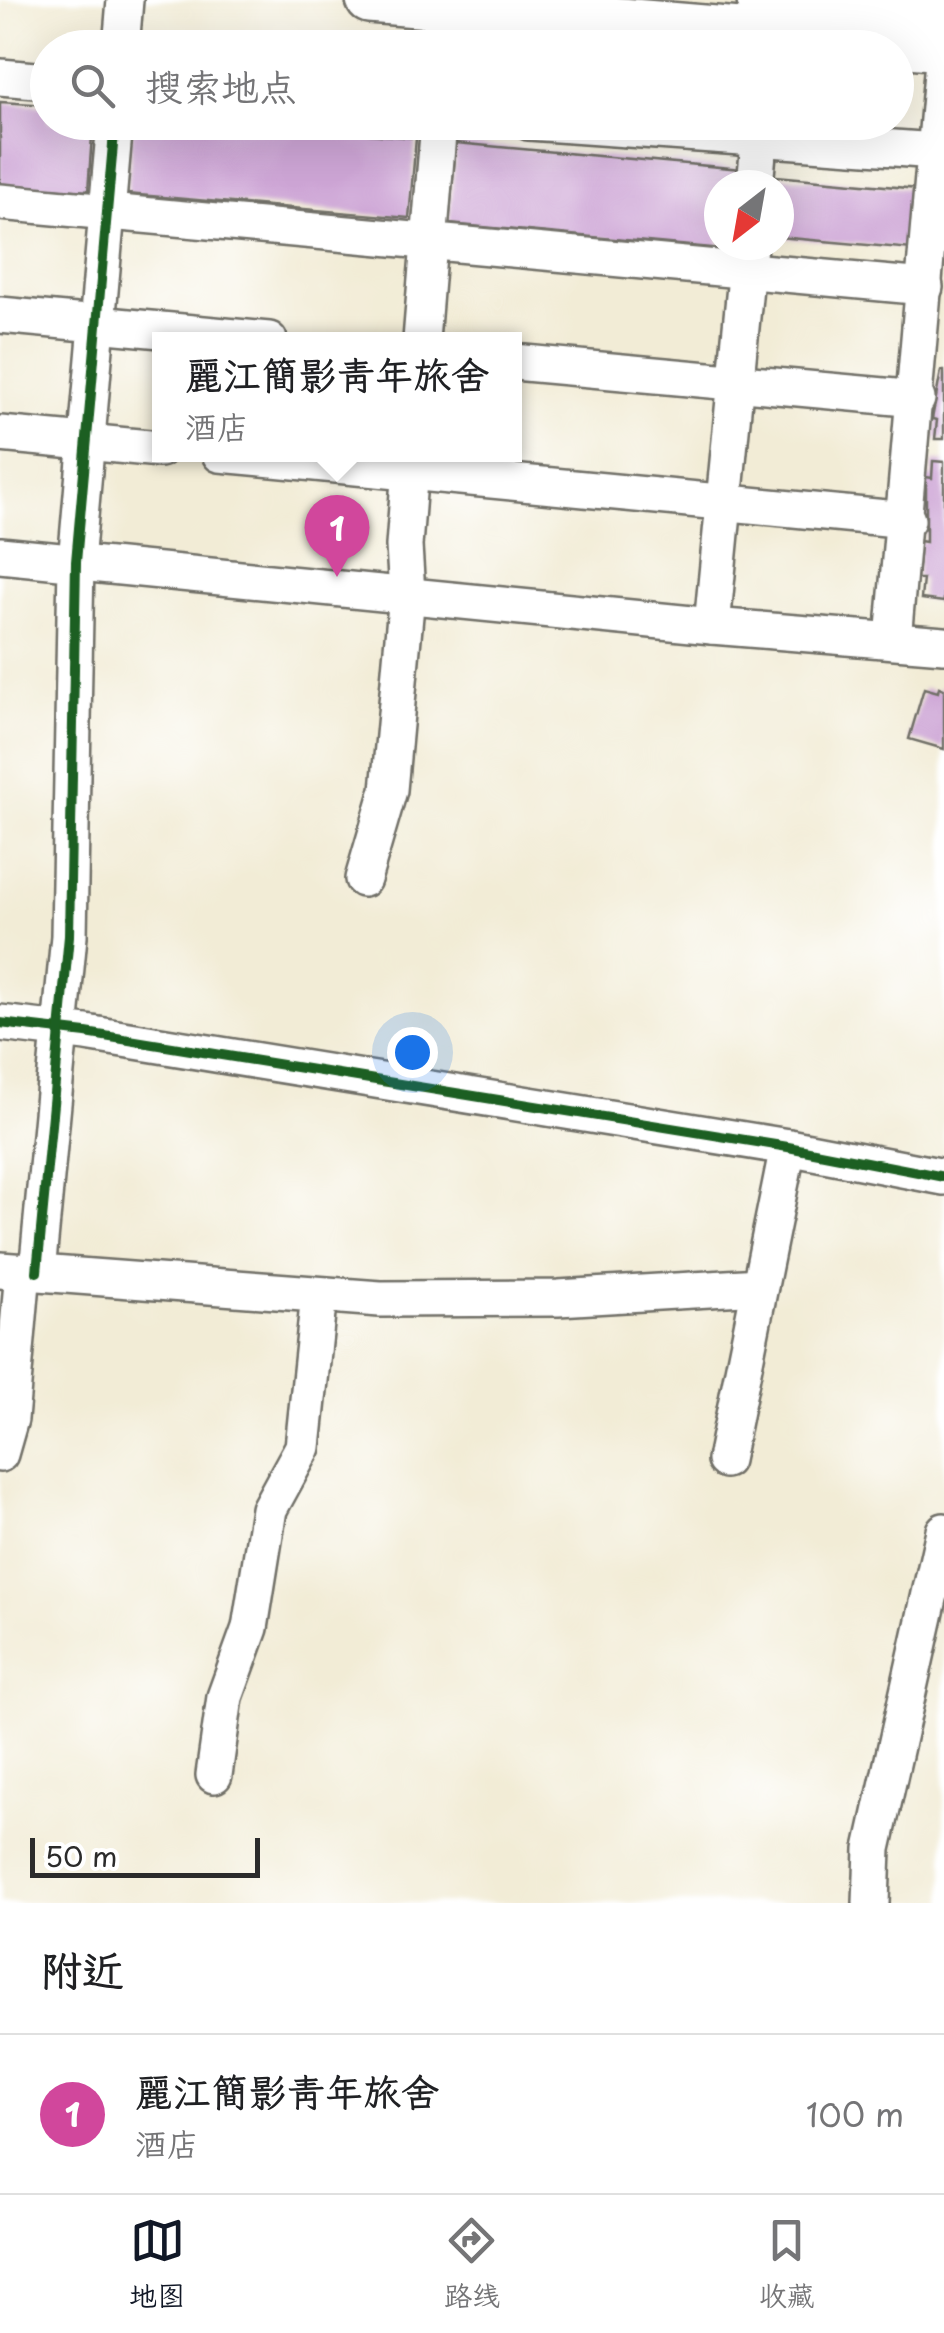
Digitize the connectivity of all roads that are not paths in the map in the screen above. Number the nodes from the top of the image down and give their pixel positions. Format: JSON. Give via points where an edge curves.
{"nodes":[{"id":1,"x":125,"y":0,"type":"edge"},
{"id":2,"x":369,"y":0,"type":"edge"},
{"id":3,"x":944,"y":14,"type":"edge"},
{"id":4,"x":447,"y":27,"type":"edge"},
{"id":5,"x":766,"y":28,"type":"edge"},
{"id":6,"x":122,"y":30,"type":"edge"},
{"id":7,"x":914,"y":45,"type":"edge"},
{"id":8,"x":944,"y":48,"type":"edge"},
{"id":9,"x":0,"y":77,"type":"edge"},
{"id":10,"x":30,"y":80,"type":"edge"},
{"id":11,"x":113,"y":140,"type":"edge"},
{"id":12,"x":437,"y":140,"type":"edge"},
{"id":13,"x":759,"y":140,"type":"edge"},
{"id":14,"x":844,"y":140,"type":"edge"},
{"id":15,"x":936,"y":151,"type":"junction"},
{"id":16,"x":756,"y":170,"type":"edge"},
{"id":17,"x":0,"y":202,"type":"edge"},
{"id":18,"x":107,"y":212,"type":"junction"},
{"id":19,"x":429,"y":241,"type":"junction"},
{"id":20,"x":704,"y":256,"type":"edge"},
{"id":21,"x":748,"y":260,"type":"edge"},
{"id":22,"x":760,"y":260,"type":"edge"},
{"id":23,"x":925,"y":287,"type":"junction"},
{"id":24,"x":0,"y":315,"type":"edge"},
{"id":25,"x":97,"y":324,"type":"junction"},
{"id":26,"x":183,"y":332,"type":"edge"},
{"id":27,"x":422,"y":332,"type":"edge"},
{"id":28,"x":522,"y":363,"type":"edge"},
{"id":29,"x":736,"y":383,"type":"junction"},
{"id":30,"x":916,"y":400,"type":"junction"},
{"id":31,"x":0,"y":434,"type":"edge"},
{"id":32,"x":88,"y":442,"type":"junction"},
{"id":33,"x":152,"y":448,"type":"edge"},
{"id":34,"x":372,"y":462,"type":"edge"},
{"id":35,"x":410,"y":464,"type":"edge"},
{"id":36,"x":724,"y":502,"type":"junction"},
{"id":37,"x":907,"y":520,"type":"junction"},
{"id":38,"x":0,"y":555,"type":"edge"},
{"id":39,"x":76,"y":562,"type":"junction"},
{"id":40,"x":407,"y":594,"type":"junction"},
{"id":41,"x":712,"y":626,"type":"junction"},
{"id":42,"x":894,"y":640,"type":"junction"},
{"id":43,"x":944,"y":644,"type":"edge"},
{"id":44,"x":363,"y":879,"type":"dead end"},
{"id":45,"x":0,"y":1023,"type":"edge"},
{"id":46,"x":60,"y":1030,"type":"junction"},
{"id":47,"x":788,"y":1147,"type":"junction"},
{"id":48,"x":944,"y":1177,"type":"edge"},
{"id":49,"x":20,"y":1271,"type":"edge"},
{"id":50,"x":760,"y":1286,"type":"junction"},
{"id":51,"x":319,"y":1295,"type":"junction"},
{"id":52,"x":0,"y":1454,"type":"edge"},
{"id":53,"x":725,"y":1460,"type":"dead end"},
{"id":54,"x":944,"y":1530,"type":"edge"},
{"id":55,"x":214,"y":1774,"type":"dead end"},
{"id":56,"x":871,"y":1903,"type":"edge"}],
"edges":[{"from":1,"to":6,"type":"street"},
{"from":2,"to":4,"type":"main road"},
{"from":3,"to":5,"type":"main road"},
{"from":4,"to":5,"type":"main road"},
{"from":7,"to":8,"type":"main road"},
{"from":8,"to":15,"type":"street"},
{"from":9,"to":10,"type":"street"},
{"from":11,"to":18,"type":"street"},
{"from":12,"to":19,"type":"street"},
{"from":13,"to":16,"type":"street"},
{"from":14,"to":15,"type":"street"},
{"from":15,"to":23,"type":"street"},
{"from":17,"to":18,"type":"street"},
{"from":18,"to":19,"type":"street"},
{"from":18,"to":25,"type":"street"},
{"from":19,"to":20,"type":"street"},
{"from":19,"to":27,"type":"street"},
{"from":21,"to":29,"type":"street"},
{"from":22,"to":23,"type":"street"},
{"from":23,"to":30,"type":"street"},
{"from":24,"to":25,"type":"street"},
{"from":25,"to":26,"type":"street"},
{"from":25,"to":32,"type":"street"},
{"from":28,"to":29,"type":"street"},
{"from":29,"to":30,"type":"street"},
{"from":29,"to":36,"type":"street"},
{"from":30,"to":37,"type":"street"},
{"from":31,"to":32,"type":"street"},
{"from":32,"to":33,"type":"street"},
{"from":32,"to":39,"type":"street"},
{"from":34,"to":35,"type":"street"},
{"from":35,"to":36,"type":"street"},
{"from":35,"to":40,"type":"street"},
{"from":36,"to":37,"type":"street"},
{"from":36,"to":41,"type":"street"},
{"from":37,"to":42,"type":"street"},
{"from":38,"to":39,"type":"street"},
{"from":39,"to":40,"type":"street"},
{"from":39,"to":46,"type":"street","via":[[69,936]]},
{"from":40,"to":41,"type":"street"},
{"from":40,"to":44,"type":"street","via":[[389,790]]},
{"from":41,"to":42,"type":"street"},
{"from":42,"to":43,"type":"street"},
{"from":45,"to":46,"type":"street"},
{"from":46,"to":47,"type":"street"},
{"from":46,"to":49,"type":"street"},
{"from":47,"to":48,"type":"street"},
{"from":47,"to":50,"type":"street"},
{"from":49,"to":51,"type":"street"},
{"from":49,"to":52,"type":"street","via":[[10,1419]]},
{"from":50,"to":51,"type":"street","via":[[469,1300]]},
{"from":50,"to":53,"type":"street"},
{"from":51,"to":55,"type":"street","via":[[303,1447],[269,1510],[250,1628],[225,1698]]},
{"from":54,"to":56,"type":"street","via":[[873,1848]]}]}
